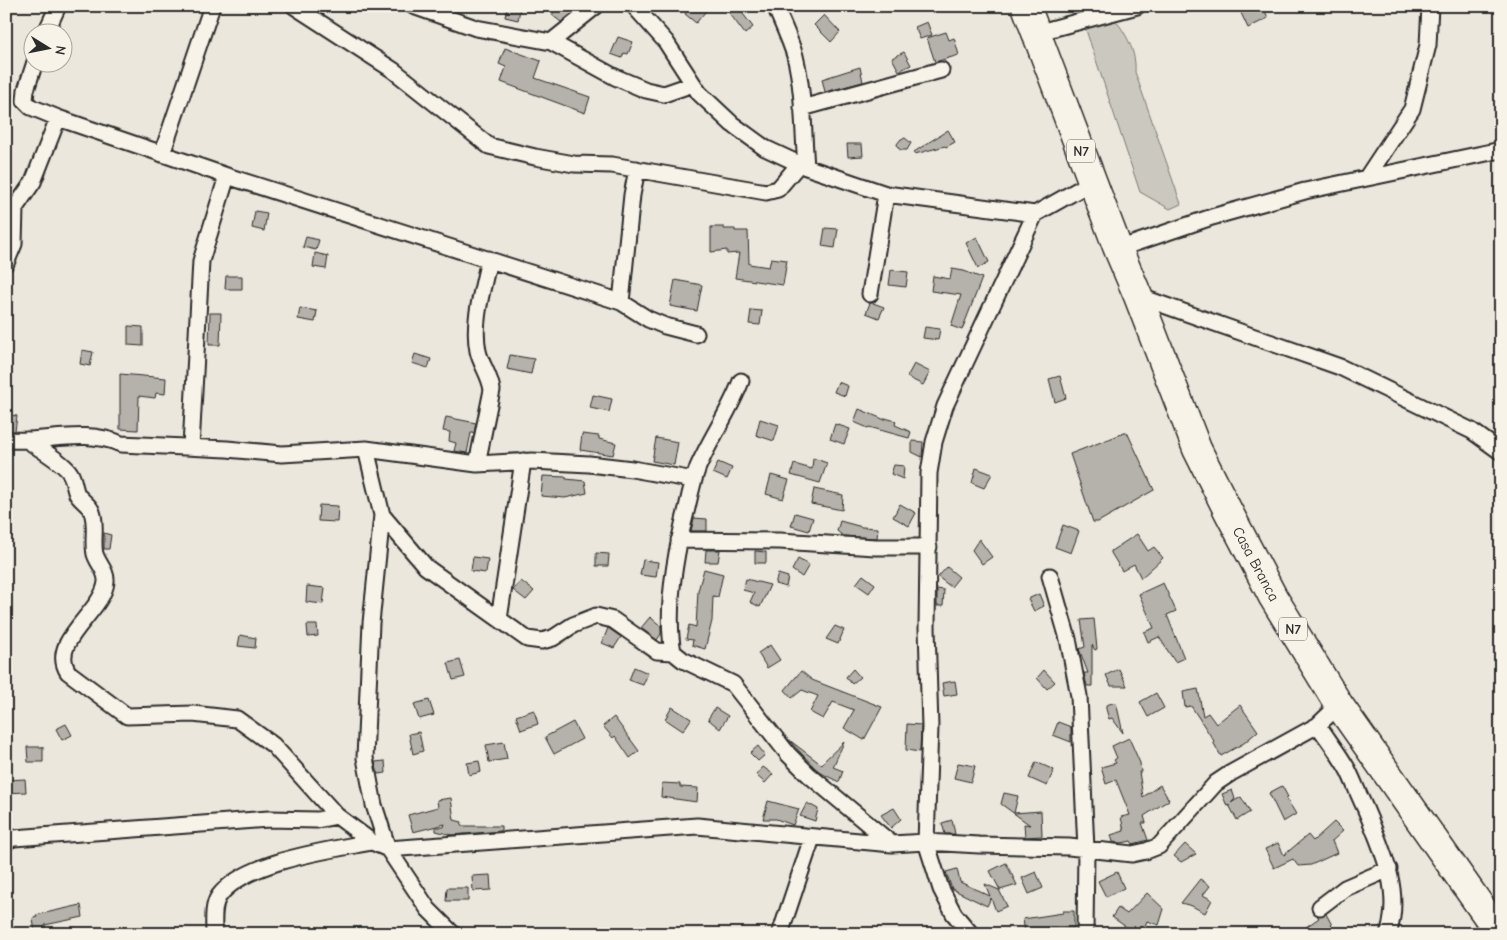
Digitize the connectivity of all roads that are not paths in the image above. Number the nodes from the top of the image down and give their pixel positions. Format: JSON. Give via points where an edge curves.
{"nodes":[{"id":1,"x":58,"y":6,"type":"edge"},
{"id":2,"x":212,"y":6,"type":"edge"},
{"id":3,"x":294,"y":6,"type":"edge"},
{"id":4,"x":413,"y":6,"type":"edge"},
{"id":5,"x":596,"y":6,"type":"edge"},
{"id":6,"x":634,"y":6,"type":"edge"},
{"id":7,"x":775,"y":6,"type":"edge"},
{"id":8,"x":1138,"y":6,"type":"edge"},
{"id":9,"x":1430,"y":6,"type":"edge"},
{"id":10,"x":1026,"y":7,"type":"edge"},
{"id":11,"x":51,"y":22,"type":"edge"},
{"id":12,"x":1036,"y":34,"type":"junction"},
{"id":13,"x":551,"y":42,"type":"junction"},
{"id":14,"x":941,"y":70,"type":"dead end"},
{"id":15,"x":32,"y":72,"type":"edge"},
{"id":16,"x":693,"y":84,"type":"junction"},
{"id":17,"x":802,"y":108,"type":"junction"},
{"id":18,"x":58,"y":118,"type":"junction"},
{"id":19,"x":1501,"y":150,"type":"edge"},
{"id":20,"x":162,"y":154,"type":"junction"},
{"id":21,"x":802,"y":165,"type":"junction"},
{"id":22,"x":637,"y":169,"type":"junction"},
{"id":23,"x":228,"y":176,"type":"junction"},
{"id":24,"x":1367,"y":177,"type":"junction"},
{"id":25,"x":1092,"y":182,"type":"junction"},
{"id":26,"x":886,"y":194,"type":"junction"},
{"id":27,"x":1035,"y":214,"type":"junction"},
{"id":28,"x":1118,"y":249,"type":"junction"},
{"id":29,"x":489,"y":259,"type":"junction"},
{"id":30,"x":6,"y":263,"type":"edge"},
{"id":31,"x":870,"y":294,"type":"dead end"},
{"id":32,"x":1138,"y":296,"type":"junction"},
{"id":33,"x":621,"y":302,"type":"junction"},
{"id":34,"x":696,"y":334,"type":"dead end"},
{"id":35,"x":741,"y":381,"type":"dead end"},
{"id":36,"x":6,"y":440,"type":"edge"},
{"id":37,"x":27,"y":440,"type":"junction"},
{"id":38,"x":192,"y":448,"type":"junction"},
{"id":39,"x":366,"y":449,"type":"junction"},
{"id":40,"x":1501,"y":452,"type":"edge"},
{"id":41,"x":523,"y":461,"type":"junction"},
{"id":42,"x":477,"y":464,"type":"junction"},
{"id":43,"x":694,"y":480,"type":"junction"},
{"id":44,"x":382,"y":515,"type":"junction"},
{"id":45,"x":679,"y":540,"type":"junction"},
{"id":46,"x":929,"y":547,"type":"junction"},
{"id":47,"x":1050,"y":576,"type":"dead end"},
{"id":48,"x":499,"y":619,"type":"junction"},
{"id":49,"x":674,"y":652,"type":"junction"},
{"id":50,"x":1340,"y":705,"type":"junction"},
{"id":51,"x":1318,"y":725,"type":"junction"},
{"id":52,"x":338,"y":816,"type":"junction"},
{"id":53,"x":812,"y":838,"type":"junction"},
{"id":54,"x":6,"y":841,"type":"edge"},
{"id":55,"x":372,"y":842,"type":"junction"},
{"id":56,"x":926,"y":842,"type":"junction"},
{"id":57,"x":892,"y":844,"type":"junction"},
{"id":58,"x":388,"y":849,"type":"junction"},
{"id":59,"x":1086,"y":849,"type":"junction"},
{"id":60,"x":1389,"y":869,"type":"junction"},
{"id":61,"x":1320,"y":907,"type":"dead end"},
{"id":62,"x":214,"y":934,"type":"edge"},
{"id":63,"x":453,"y":934,"type":"edge"},
{"id":64,"x":780,"y":934,"type":"edge"},
{"id":65,"x":971,"y":934,"type":"edge"},
{"id":66,"x":1085,"y":934,"type":"edge"},
{"id":67,"x":1388,"y":934,"type":"edge"},
{"id":68,"x":1500,"y":934,"type":"edge"}],
"edges":[{"from":1,"to":11,"type":"street"},
{"from":2,"to":20,"type":"street"},
{"from":3,"to":22,"type":"street","via":[[394,70],[489,146],[574,164]]},
{"from":4,"to":13,"type":"street","via":[[476,28]]},
{"from":5,"to":13,"type":"street"},
{"from":6,"to":16,"type":"street","via":[[666,42]]},
{"from":7,"to":17,"type":"street","via":[[795,57]]},
{"from":8,"to":12,"type":"street"},
{"from":9,"to":24,"type":"street","via":[[1428,45],[1412,109]]},
{"from":10,"to":12,"type":"highway","number":"N7"},
{"from":12,"to":25,"type":"highway","number":"N7"},
{"from":13,"to":16,"type":"street","via":[[646,90],[664,94]]},
{"from":14,"to":17,"type":"street"},
{"from":15,"to":18,"type":"street","via":[[25,101],[31,107]]},
{"from":16,"to":21,"type":"street","via":[[732,124],[765,148]]},
{"from":17,"to":21,"type":"street"},
{"from":18,"to":20,"type":"street"},
{"from":18,"to":30,"type":"street","via":[[32,182],[15,208],[14,244]]},
{"from":19,"to":24,"type":"street"},
{"from":20,"to":23,"type":"street"},
{"from":21,"to":22,"type":"street","via":[[778,189],[766,192]]},
{"from":21,"to":26,"type":"street"},
{"from":22,"to":33,"type":"street"},
{"from":23,"to":29,"type":"street"},
{"from":23,"to":38,"type":"street","via":[[200,261]]},
{"from":24,"to":28,"type":"street","via":[[1212,217]]},
{"from":25,"to":27,"type":"street"},
{"from":25,"to":28,"type":"highway","number":"N7"},
{"from":26,"to":27,"type":"street"},
{"from":26,"to":31,"type":"street"},
{"from":27,"to":46,"type":"street","via":[[944,406],[929,473]]},
{"from":28,"to":32,"type":"highway","number":"N7"},
{"from":29,"to":33,"type":"street"},
{"from":29,"to":42,"type":"street","via":[[476,328],[478,353],[491,380],[492,390]]},
{"from":32,"to":40,"type":"street","via":[[1340,367],[1472,431]]},
{"from":32,"to":50,"type":"highway","name":"Casa Branca","number":"N7","via":[[1197,449],[1273,598]]},
{"from":33,"to":34,"type":"street","via":[[648,320]]},
{"from":35,"to":43,"type":"street"},
{"from":36,"to":37,"type":"street"},
{"from":37,"to":38,"type":"street","via":[[95,436],[120,444]]},
{"from":37,"to":52,"type":"street","via":[[69,472],[77,495],[92,511],[96,554],[105,573],[103,592],[73,634],[63,658],[68,672],[127,716],[194,714],[237,719],[273,745]]},
{"from":38,"to":39,"type":"street","via":[[282,454]]},
{"from":39,"to":42,"type":"street"},
{"from":39,"to":44,"type":"street"},
{"from":41,"to":42,"type":"street"},
{"from":41,"to":43,"type":"street","via":[[589,464]]},
{"from":41,"to":48,"type":"street"},
{"from":43,"to":45,"type":"street"},
{"from":44,"to":48,"type":"street","via":[[426,566]]},
{"from":44,"to":58,"type":"street","via":[[371,623],[365,758],[374,805]]},
{"from":45,"to":46,"type":"street"},
{"from":45,"to":49,"type":"street","via":[[672,590],[671,641]]},
{"from":46,"to":56,"type":"street","via":[[930,727]]},
{"from":47,"to":59,"type":"street","via":[[1068,639],[1079,696]]},
{"from":48,"to":49,"type":"street","via":[[527,639],[542,641],[596,616],[613,620],[657,651]]},
{"from":49,"to":57,"type":"street","via":[[683,660],[733,684],[788,754]]},
{"from":50,"to":51,"type":"street"},
{"from":50,"to":68,"type":"highway","name":"Casa Branca","number":"N7"},
{"from":51,"to":59,"type":"street","via":[[1216,783],[1159,846],[1132,854]]},
{"from":51,"to":60,"type":"street","via":[[1348,770]]},
{"from":52,"to":54,"type":"street"},
{"from":52,"to":55,"type":"street"},
{"from":53,"to":57,"type":"street"},
{"from":53,"to":58,"type":"street","via":[[697,826]]},
{"from":53,"to":64,"type":"street"},
{"from":55,"to":58,"type":"street"},
{"from":55,"to":62,"type":"street","via":[[272,864],[231,884],[218,898]]},
{"from":56,"to":57,"type":"street"},
{"from":56,"to":59,"type":"street"},
{"from":56,"to":65,"type":"street","via":[[941,889],[954,914]]},
{"from":58,"to":63,"type":"street","via":[[428,909]]},
{"from":59,"to":66,"type":"street"},
{"from":60,"to":61,"type":"street","via":[[1344,888]]},
{"from":60,"to":67,"type":"street","via":[[1393,895]]}]}
